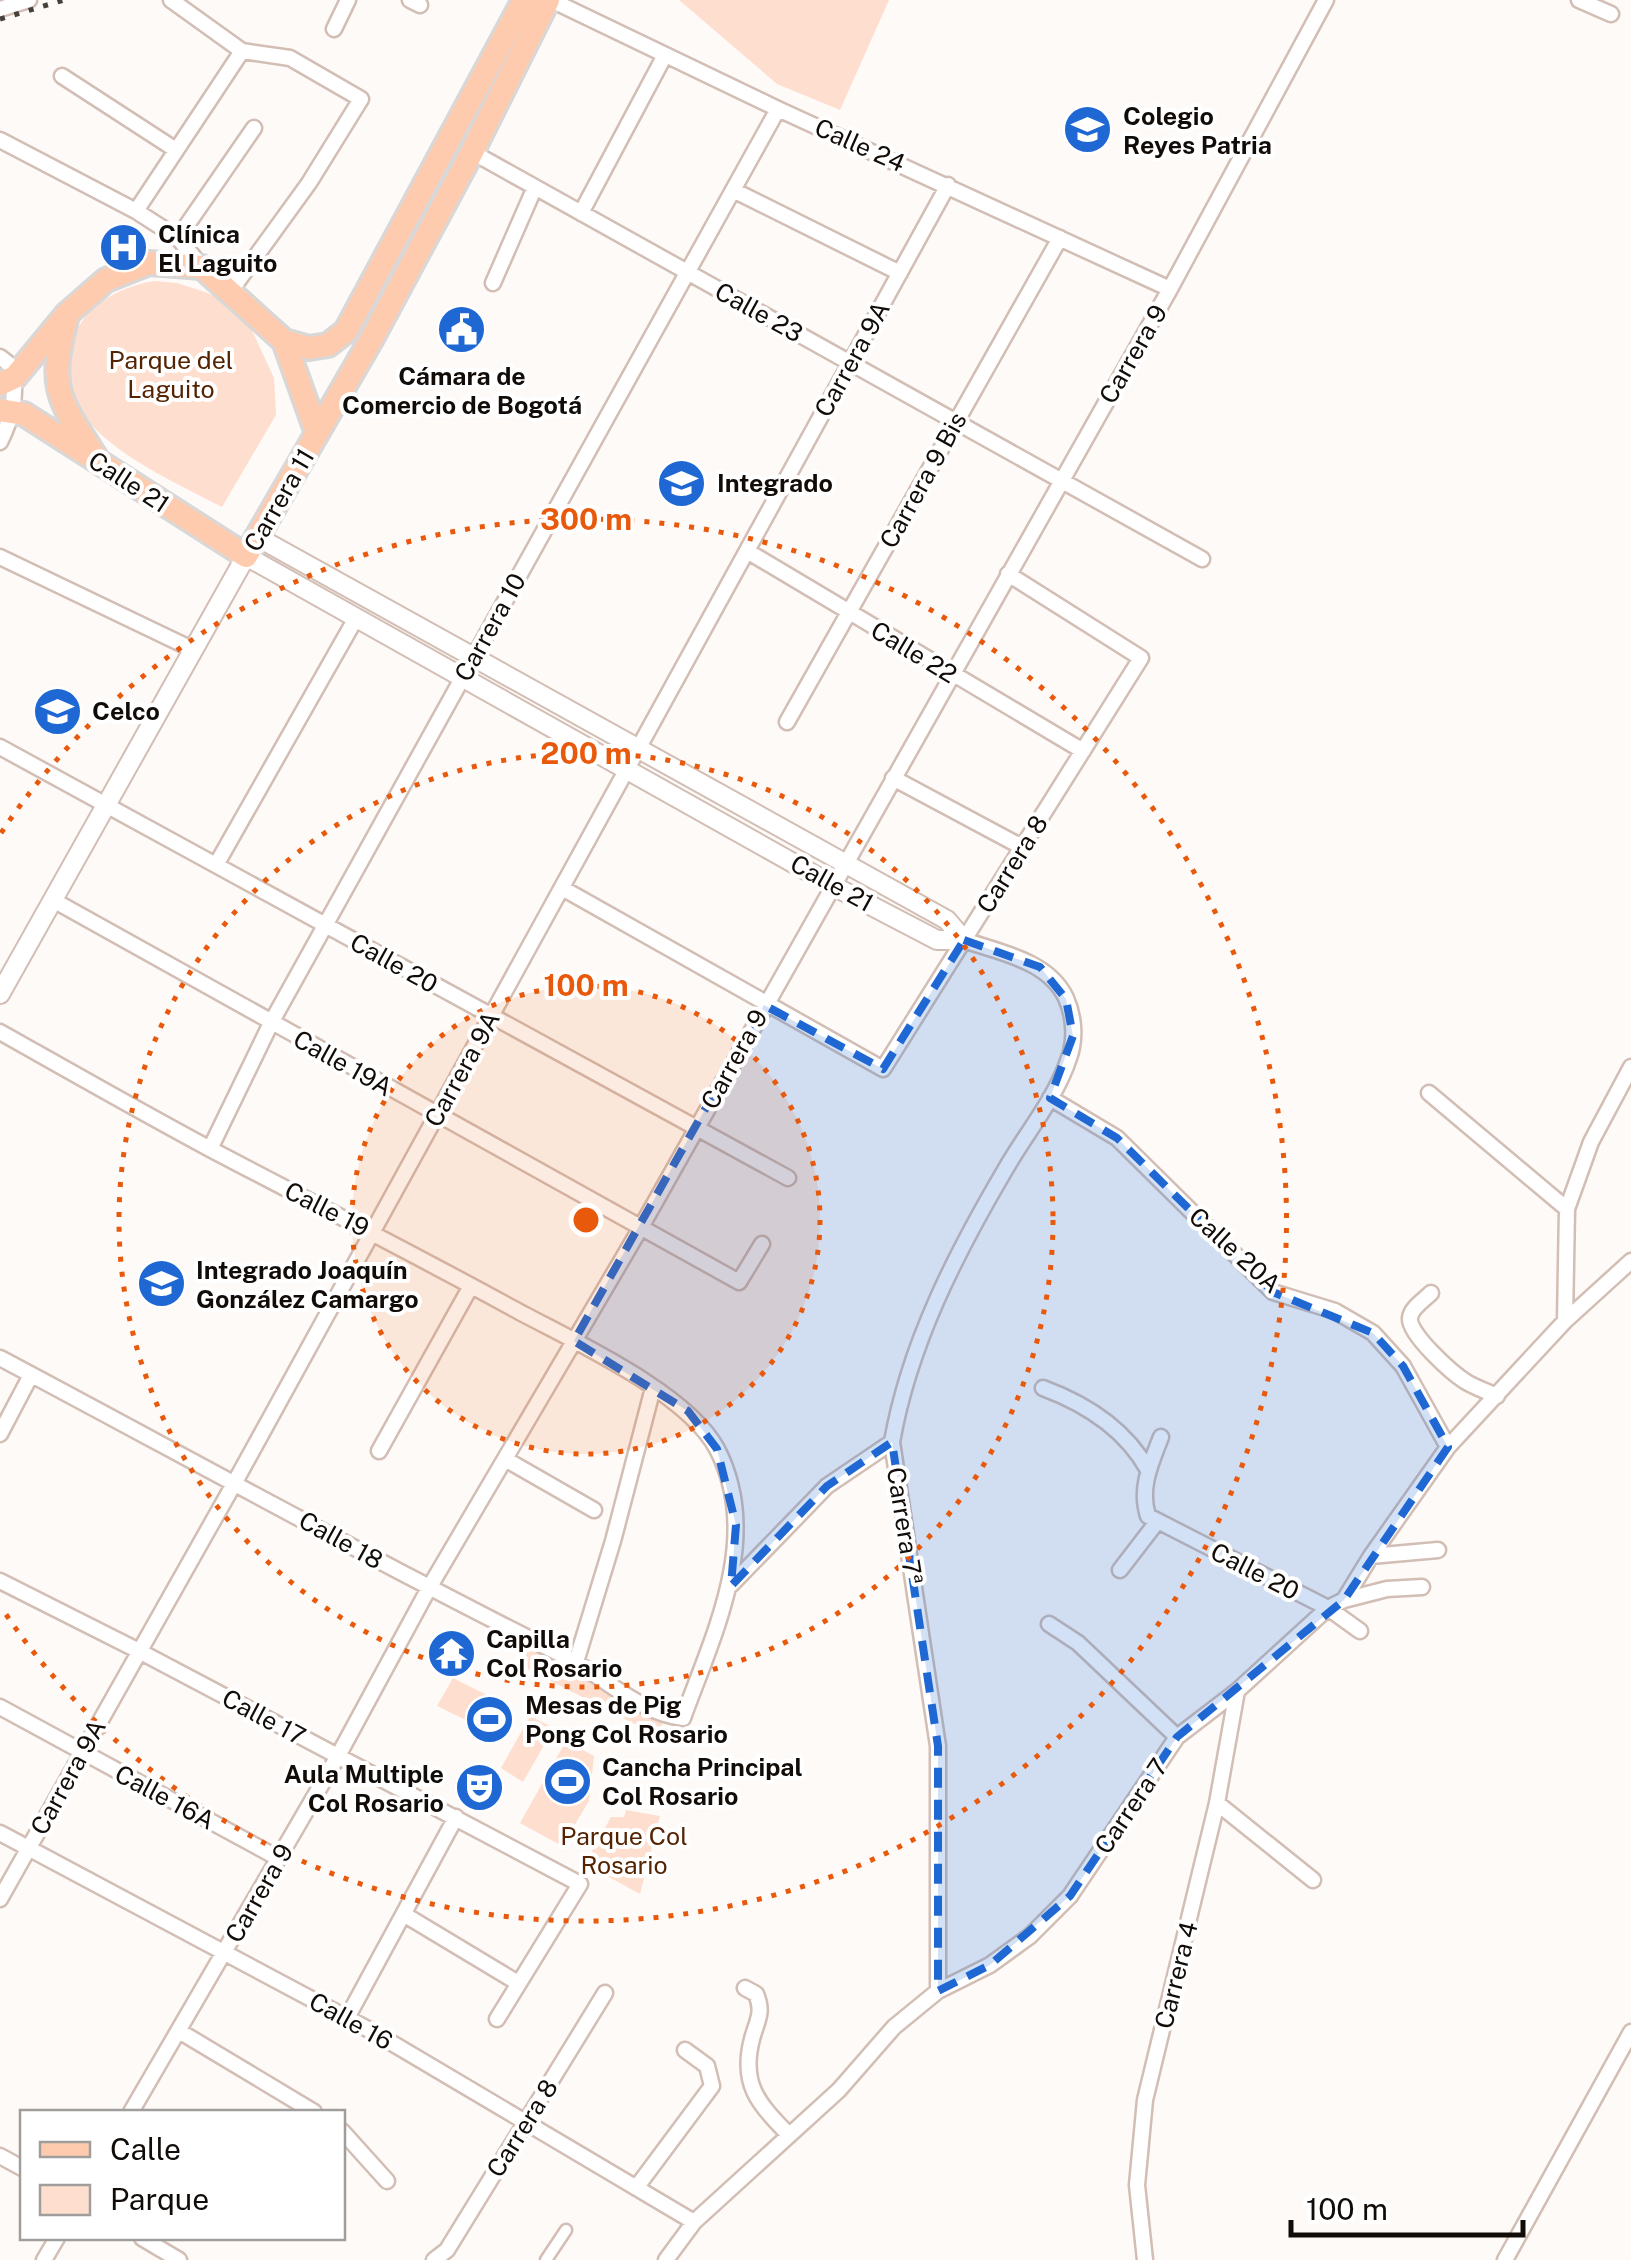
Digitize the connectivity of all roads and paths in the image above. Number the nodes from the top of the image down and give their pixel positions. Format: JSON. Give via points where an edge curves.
{"nodes":[{"id":1,"x":30,"y":0,"type":"edge"},
{"id":2,"x":171,"y":0,"type":"edge"},
{"id":3,"x":348,"y":0,"type":"edge"},
{"id":4,"x":524,"y":0,"type":"edge"},
{"id":5,"x":549,"y":0,"type":"edge"},
{"id":6,"x":1326,"y":0,"type":"edge"},
{"id":7,"x":1580,"y":0,"type":"edge"},
{"id":8,"x":0,"y":9,"type":"edge"},
{"id":9,"x":1611,"y":14,"type":"dead end"},
{"id":10,"x":334,"y":29,"type":"dead end"},
{"id":11,"x":242,"y":51,"type":"junction"},
{"id":12,"x":665,"y":55,"type":"junction"},
{"id":13,"x":62,"y":76,"type":"dead end"},
{"id":14,"x":778,"y":109,"type":"junction"},
{"id":15,"x":254,"y":128,"type":"dead end"},
{"id":16,"x":0,"y":140,"type":"edge"},
{"id":17,"x":176,"y":150,"type":"junction"},
{"id":18,"x":472,"y":152,"type":"junction"},
{"id":19,"x":948,"y":185,"type":"junction"},
{"id":20,"x":535,"y":187,"type":"junction"},
{"id":21,"x":733,"y":190,"type":"junction"},
{"id":22,"x":136,"y":211,"type":"junction"},
{"id":23,"x":581,"y":212,"type":"junction"},
{"id":24,"x":178,"y":238,"type":"junction"},
{"id":25,"x":1060,"y":238,"type":"junction"},
{"id":26,"x":202,"y":267,"type":"junction"},
{"id":27,"x":687,"y":272,"type":"junction"},
{"id":28,"x":900,"y":273,"type":"junction"},
{"id":29,"x":493,"y":283,"type":"dead end"},
{"id":30,"x":1170,"y":289,"type":"junction"},
{"id":31,"x":230,"y":292,"type":"junction"},
{"id":32,"x":67,"y":314,"type":"junction"},
{"id":33,"x":284,"y":341,"type":"junction"},
{"id":34,"x":0,"y":356,"type":"edge"},
{"id":35,"x":850,"y":363,"type":"junction"},
{"id":36,"x":8,"y":380,"type":"edge"},
{"id":37,"x":7,"y":411,"type":"edge"},
{"id":38,"x":956,"y":422,"type":"junction"},
{"id":39,"x":317,"y":432,"type":"junction"},
{"id":40,"x":0,"y":442,"type":"edge"},
{"id":41,"x":99,"y":463,"type":"junction"},
{"id":42,"x":1062,"y":480,"type":"junction"},
{"id":43,"x":253,"y":547,"type":"junction"},
{"id":44,"x":747,"y":551,"type":"junction"},
{"id":45,"x":0,"y":557,"type":"edge"},
{"id":46,"x":1202,"y":559,"type":"dead end"},
{"id":47,"x":1008,"y":574,"type":"junction"},
{"id":48,"x":849,"y":613,"type":"junction"},
{"id":49,"x":356,"y":618,"type":"junction"},
{"id":50,"x":194,"y":650,"type":"junction"},
{"id":51,"x":474,"y":658,"type":"junction"},
{"id":52,"x":951,"y":675,"type":"junction"},
{"id":53,"x":462,"y":678,"type":"junction"},
{"id":54,"x":787,"y":722,"type":"dead end"},
{"id":55,"x":0,"y":747,"type":"edge"},
{"id":56,"x":638,"y":749,"type":"junction"},
{"id":57,"x":1083,"y":751,"type":"junction"},
{"id":58,"x":627,"y":769,"type":"junction"},
{"id":59,"x":893,"y":778,"type":"junction"},
{"id":60,"x":106,"y":805,"type":"junction"},
{"id":61,"x":1022,"y":848,"type":"junction"},
{"id":62,"x":844,"y":864,"type":"junction"},
{"id":63,"x":216,"y":865,"type":"junction"},
{"id":64,"x":832,"y":884,"type":"junction"},
{"id":65,"x":562,"y":888,"type":"junction"},
{"id":66,"x":53,"y":900,"type":"junction"},
{"id":67,"x":326,"y":925,"type":"junction"},
{"id":68,"x":964,"y":940,"type":"junction"},
{"id":69,"x":0,"y":994,"type":"edge"},
{"id":70,"x":764,"y":1004,"type":"junction"},
{"id":71,"x":491,"y":1016,"type":"junction"},
{"id":72,"x":271,"y":1023,"type":"junction"},
{"id":73,"x":0,"y":1032,"type":"edge"},
{"id":74,"x":1631,"y":1067,"type":"edge"},
{"id":75,"x":1429,"y":1093,"type":"dead end"},
{"id":76,"x":1050,"y":1098,"type":"junction"},
{"id":77,"x":437,"y":1114,"type":"junction"},
{"id":78,"x":696,"y":1128,"type":"junction"},
{"id":79,"x":210,"y":1148,"type":"junction"},
{"id":80,"x":788,"y":1178,"type":"dead end"},
{"id":81,"x":1568,"y":1209,"type":"junction"},
{"id":82,"x":640,"y":1229,"type":"junction"},
{"id":83,"x":372,"y":1232,"type":"junction"},
{"id":84,"x":762,"y":1244,"type":"dead end"},
{"id":85,"x":1631,"y":1261,"type":"edge"},
{"id":86,"x":471,"y":1286,"type":"junction"},
{"id":87,"x":1431,"y":1293,"type":"dead end"},
{"id":88,"x":1565,"y":1321,"type":"junction"},
{"id":89,"x":574,"y":1341,"type":"junction"},
{"id":90,"x":0,"y":1358,"type":"edge"},
{"id":91,"x":31,"y":1375,"type":"junction"},
{"id":92,"x":654,"y":1388,"type":"junction"},
{"id":93,"x":1043,"y":1388,"type":"dead end"},
{"id":94,"x":1498,"y":1396,"type":"junction"},
{"id":95,"x":0,"y":1434,"type":"edge"},
{"id":96,"x":1162,"y":1437,"type":"dead end"},
{"id":97,"x":892,"y":1442,"type":"junction"},
{"id":98,"x":1448,"y":1447,"type":"junction"},
{"id":99,"x":379,"y":1452,"type":"dead end"},
{"id":100,"x":505,"y":1459,"type":"junction"},
{"id":101,"x":1148,"y":1470,"type":"junction"},
{"id":102,"x":234,"y":1482,"type":"junction"},
{"id":103,"x":594,"y":1510,"type":"dead end"},
{"id":104,"x":1152,"y":1519,"type":"junction"},
{"id":105,"x":1438,"y":1550,"type":"dead end"},
{"id":106,"x":1370,"y":1556,"type":"junction"},
{"id":107,"x":1120,"y":1570,"type":"dead end"},
{"id":108,"x":0,"y":1581,"type":"edge"},
{"id":109,"x":730,"y":1586,"type":"junction"},
{"id":110,"x":1422,"y":1587,"type":"dead end"},
{"id":111,"x":429,"y":1588,"type":"junction"},
{"id":112,"x":1344,"y":1600,"type":"junction"},
{"id":113,"x":1328,"y":1608,"type":"junction"},
{"id":114,"x":1049,"y":1624,"type":"dead end"},
{"id":115,"x":1360,"y":1630,"type":"dead end"},
{"id":116,"x":138,"y":1650,"type":"junction"},
{"id":117,"x":576,"y":1662,"type":"junction"},
{"id":118,"x":1237,"y":1691,"type":"junction"},
{"id":119,"x":0,"y":1707,"type":"edge"},
{"id":120,"x":1177,"y":1737,"type":"junction"},
{"id":121,"x":82,"y":1752,"type":"junction"},
{"id":122,"x":338,"y":1756,"type":"junction"},
{"id":123,"x":1217,"y":1803,"type":"junction"},
{"id":124,"x":456,"y":1817,"type":"junction"},
{"id":125,"x":0,"y":1833,"type":"edge"},
{"id":126,"x":29,"y":1849,"type":"junction"},
{"id":127,"x":278,"y":1858,"type":"junction"},
{"id":128,"x":1312,"y":1880,"type":"dead end"},
{"id":129,"x":0,"y":1899,"type":"edge"},
{"id":130,"x":405,"y":1915,"type":"junction"},
{"id":131,"x":224,"y":1954,"type":"junction"},
{"id":132,"x":518,"y":1983,"type":"junction"},
{"id":133,"x":745,"y":1988,"type":"dead end"},
{"id":134,"x":938,"y":1991,"type":"junction"},
{"id":135,"x":605,"y":1993,"type":"dead end"},
{"id":136,"x":348,"y":2018,"type":"junction"},
{"id":137,"x":497,"y":2019,"type":"dead end"},
{"id":138,"x":179,"y":2031,"type":"junction"},
{"id":139,"x":1631,"y":2032,"type":"edge"},
{"id":140,"x":685,"y":2050,"type":"dead end"},
{"id":141,"x":133,"y":2110,"type":"edge"},
{"id":142,"x":311,"y":2110,"type":"edge"},
{"id":143,"x":525,"y":2123,"type":"junction"},
{"id":144,"x":345,"y":2134,"type":"edge"},
{"id":145,"x":788,"y":2135,"type":"junction"},
{"id":146,"x":387,"y":2182,"type":"dead end"},
{"id":147,"x":636,"y":2188,"type":"junction"},
{"id":148,"x":694,"y":2222,"type":"junction"},
{"id":149,"x":566,"y":2230,"type":"dead end"},
{"id":150,"x":145,"y":2240,"type":"edge"},
{"id":151,"x":447,"y":2250,"type":"junction"},
{"id":152,"x":179,"y":2260,"type":"edge"},
{"id":153,"x":434,"y":2260,"type":"edge"},
{"id":154,"x":462,"y":2260,"type":"edge"},
{"id":155,"x":546,"y":2260,"type":"edge"},
{"id":156,"x":666,"y":2260,"type":"edge"},
{"id":157,"x":1144,"y":2260,"type":"edge"},
{"id":158,"x":1506,"y":2260,"type":"edge"}],
"edges":[{"from":1,"to":8,"type":"street"},
{"from":2,"to":11,"type":"street"},
{"from":3,"to":10,"type":"street"},
{"from":4,"to":33,"type":"main road","via":[[346,331],[328,345]]},
{"from":5,"to":12,"type":"street","name":"Calle 24"},
{"from":5,"to":18,"type":"main road","name":"Carrera 11"},
{"from":6,"to":30,"type":"street","name":"Carrera 9"},
{"from":7,"to":9,"type":"street"},
{"from":11,"to":17,"type":"street"},
{"from":11,"to":31,"type":"street","via":[[290,58],[360,98]]},
{"from":12,"to":14,"type":"street","name":"Calle 24"},
{"from":12,"to":23,"type":"street"},
{"from":13,"to":17,"type":"street"},
{"from":14,"to":19,"type":"street","name":"Calle 24"},
{"from":14,"to":21,"type":"street","name":"Carrera 10"},
{"from":15,"to":24,"type":"street"},
{"from":16,"to":22,"type":"street"},
{"from":17,"to":22,"type":"street"},
{"from":18,"to":20,"type":"street","name":"Calle 23"},
{"from":18,"to":39,"type":"main road","name":"Carrera 11"},
{"from":19,"to":25,"type":"street","name":"Calle 24"},
{"from":19,"to":28,"type":"street","name":"Carrera 9A"},
{"from":20,"to":23,"type":"street","name":"Calle 23"},
{"from":20,"to":29,"type":"street"},
{"from":21,"to":27,"type":"street","name":"Carrera 10"},
{"from":21,"to":28,"type":"street"},
{"from":22,"to":24,"type":"street"},
{"from":23,"to":27,"type":"street","name":"Calle 23"},
{"from":24,"to":26,"type":"street"},
{"from":25,"to":30,"type":"street","name":"Calle 24"},
{"from":25,"to":38,"type":"street","name":"Carrera 9 Bis"},
{"from":26,"to":31,"type":"main road"},
{"from":26,"to":32,"type":"main road","via":[[149,263],[106,280]]},
{"from":27,"to":35,"type":"street","name":"Calle 23"},
{"from":27,"to":51,"type":"street","name":"Carrera 10"},
{"from":28,"to":35,"type":"street","name":"Carrera 9A"},
{"from":30,"to":42,"type":"street","name":"Carrera 9"},
{"from":31,"to":33,"type":"main road"},
{"from":32,"to":36,"type":"main road"},
{"from":32,"to":41,"type":"main road","via":[[55,384]]},
{"from":33,"to":39,"type":"main road"},
{"from":34,"to":36,"type":"street","via":[[14,368]]},
{"from":35,"to":38,"type":"street","name":"Calle 23"},
{"from":35,"to":44,"type":"street","name":"Carrera 9A"},
{"from":36,"to":37,"type":"street"},
{"from":37,"to":40,"type":"street"},
{"from":37,"to":41,"type":"main road","name":"Calle 21","via":[[24,414]]},
{"from":38,"to":42,"type":"street","name":"Calle 23"},
{"from":38,"to":48,"type":"street","name":"Carrera 9 Bis"},
{"from":39,"to":43,"type":"main road","name":"Carrera 11"},
{"from":41,"to":43,"type":"main road","name":"Calle 21"},
{"from":42,"to":46,"type":"street","name":"Calle 23"},
{"from":42,"to":47,"type":"street","name":"Carrera 9"},
{"from":43,"to":49,"type":"street","name":"Calle 21"},
{"from":43,"to":50,"type":"street","name":"Carrera 11"},
{"from":43,"to":51,"type":"street","name":"Calle 21"},
{"from":44,"to":48,"type":"street","name":"Calle 22"},
{"from":44,"to":56,"type":"street","name":"Carrera 9A"},
{"from":45,"to":50,"type":"street"},
{"from":47,"to":52,"type":"street","name":"Carrera 9"},
{"from":47,"to":57,"type":"street","name":"Carrera 8","via":[[1141,658]]},
{"from":48,"to":52,"type":"street","name":"Calle 22"},
{"from":48,"to":54,"type":"street","name":"Carrera 9 Bis"},
{"from":49,"to":53,"type":"street","name":"Calle 21"},
{"from":49,"to":63,"type":"street"},
{"from":50,"to":60,"type":"street","name":"Carrera 11"},
{"from":51,"to":53,"type":"street","name":"Carrera 10"},
{"from":51,"to":56,"type":"street","name":"Calle 21"},
{"from":52,"to":57,"type":"street","name":"Calle 22"},
{"from":52,"to":59,"type":"street","name":"Carrera 9"},
{"from":53,"to":58,"type":"street","name":"Calle 21"},
{"from":53,"to":67,"type":"street","name":"Carrera 10"},
{"from":55,"to":60,"type":"street","name":"Calle 20"},
{"from":56,"to":58,"type":"street","name":"Carrera 9A"},
{"from":56,"to":62,"type":"street","name":"Calle 21"},
{"from":57,"to":61,"type":"street","name":"Carrera 8"},
{"from":58,"to":64,"type":"street","name":"Calle 21"},
{"from":58,"to":65,"type":"street","name":"Carrera 9A"},
{"from":59,"to":61,"type":"street"},
{"from":59,"to":62,"type":"street","name":"Carrera 9"},
{"from":60,"to":63,"type":"street","name":"Calle 20"},
{"from":60,"to":66,"type":"street","name":"Carrera 11"},
{"from":61,"to":68,"type":"street","name":"Carrera 8"},
{"from":62,"to":64,"type":"street","name":"Carrera 9"},
{"from":62,"to":68,"type":"street","name":"Calle 21","via":[[946,920]]},
{"from":63,"to":67,"type":"street","name":"Calle 20"},
{"from":64,"to":68,"type":"street","name":"Calle 21","via":[[937,940]]},
{"from":64,"to":70,"type":"street","name":"Carrera 9"},
{"from":65,"to":70,"type":"street"},
{"from":65,"to":71,"type":"street","name":"Carrera 9A"},
{"from":66,"to":69,"type":"street","name":"Carrera 11"},
{"from":66,"to":72,"type":"street","name":"Calle 19A"},
{"from":67,"to":71,"type":"street","name":"Calle 20"},
{"from":67,"to":72,"type":"street","name":"Carrera 10"},
{"from":68,"to":70,"type":"street","name":"Carrera 8","via":[[882,1070]]},
{"from":68,"to":76,"type":"street","name":"Carrera 7ª","via":[[1040,966],[1066,998],[1074,1036]]},
{"from":70,"to":78,"type":"street","name":"Carrera 9"},
{"from":71,"to":77,"type":"street","name":"Carrera 9A"},
{"from":71,"to":78,"type":"street","name":"Calle 20"},
{"from":72,"to":77,"type":"street","name":"Calle 19A"},
{"from":72,"to":79,"type":"street","name":"Carrera 10"},
{"from":73,"to":79,"type":"street","name":"Calle 19"},
{"from":74,"to":81,"type":"street","via":[[1591,1142]]},
{"from":75,"to":81,"type":"street"},
{"from":76,"to":97,"type":"street","name":"Carrera 7ª","via":[[937,1298],[900,1398]]},
{"from":76,"to":98,"type":"street","name":"Calle 20A","via":[[1118,1138],[1273,1292],[1336,1311],[1374,1332],[1403,1366]]},
{"from":77,"to":82,"type":"street","name":"Calle 19A"},
{"from":77,"to":83,"type":"street","name":"Carrera 9A"},
{"from":78,"to":80,"type":"street","name":"Calle 20"},
{"from":78,"to":82,"type":"street","name":"Carrera 9"},
{"from":79,"to":83,"type":"street","name":"Calle 19"},
{"from":81,"to":88,"type":"street"},
{"from":82,"to":84,"type":"street","name":"Calle 19A","via":[[739,1282]]},
{"from":82,"to":89,"type":"street","name":"Carrera 9"},
{"from":83,"to":86,"type":"street","name":"Calle 19"},
{"from":83,"to":102,"type":"street","name":"Carrera 9A"},
{"from":85,"to":88,"type":"street"},
{"from":86,"to":89,"type":"street","name":"Calle 19"},
{"from":86,"to":99,"type":"street"},
{"from":87,"to":94,"type":"street","via":[[1413,1311],[1412,1330],[1466,1382]]},
{"from":88,"to":94,"type":"street"},
{"from":89,"to":92,"type":"street","name":"Calle 19"},
{"from":89,"to":100,"type":"street","name":"Carrera 9"},
{"from":90,"to":91,"type":"street","name":"Calle 18"},
{"from":91,"to":95,"type":"street"},
{"from":91,"to":102,"type":"street","name":"Calle 18"},
{"from":92,"to":109,"type":"street","via":[[688,1412],[717,1449],[736,1525]]},
{"from":92,"to":117,"type":"street"},
{"from":93,"to":101,"type":"street","via":[[1084,1406],[1134,1444]]},
{"from":94,"to":98,"type":"street"},
{"from":96,"to":101,"type":"street"},
{"from":97,"to":109,"type":"street","via":[[827,1486]]},
{"from":97,"to":134,"type":"street","name":"Carrera 7ª","via":[[938,1746]]},
{"from":98,"to":106,"type":"street"},
{"from":100,"to":103,"type":"street"},
{"from":100,"to":111,"type":"street","name":"Carrera 9"},
{"from":101,"to":104,"type":"street","via":[[1143,1501]]},
{"from":102,"to":111,"type":"street","name":"Calle 18"},
{"from":102,"to":116,"type":"street","name":"Carrera 9A"},
{"from":104,"to":107,"type":"street"},
{"from":104,"to":113,"type":"street","name":"Calle 20"},
{"from":105,"to":106,"type":"street"},
{"from":106,"to":112,"type":"street"},
{"from":108,"to":116,"type":"street","name":"Calle 17"},
{"from":109,"to":117,"type":"street","name":"Calle 18","via":[[683,1718],[663,1716]]},
{"from":110,"to":112,"type":"street","name":"Carrera 7"},
{"from":111,"to":117,"type":"street","name":"Calle 18"},
{"from":111,"to":122,"type":"street","name":"Carrera 9"},
{"from":112,"to":113,"type":"street","name":"Carrera 7"},
{"from":113,"to":115,"type":"street","name":"Calle 20"},
{"from":113,"to":118,"type":"street","name":"Carrera 7"},
{"from":114,"to":120,"type":"street"},
{"from":116,"to":121,"type":"street","name":"Carrera 9A"},
{"from":116,"to":122,"type":"street","name":"Calle 17"},
{"from":118,"to":120,"type":"street","name":"Carrera 7"},
{"from":118,"to":123,"type":"street","name":"Carrera 4"},
{"from":119,"to":121,"type":"street","name":"Calle 16A"},
{"from":120,"to":134,"type":"street","name":"Carrera 7","via":[[1070,1896],[990,1965]]},
{"from":121,"to":126,"type":"street","name":"Carrera 9A"},
{"from":121,"to":127,"type":"street","name":"Calle 16A"},
{"from":122,"to":124,"type":"street","name":"Calle 17"},
{"from":122,"to":127,"type":"street","name":"Carrera 9"},
{"from":123,"to":128,"type":"street"},
{"from":123,"to":157,"type":"street","name":"Carrera 4","via":[[1145,2100],[1136,2185]]},
{"from":124,"to":130,"type":"street"},
{"from":124,"to":132,"type":"street","name":"Calle 17","via":[[580,1884]]},
{"from":125,"to":126,"type":"street","name":"Calle 16"},
{"from":126,"to":129,"type":"street","name":"Carrera 9A"},
{"from":126,"to":131,"type":"street","name":"Calle 16"},
{"from":127,"to":131,"type":"street","name":"Carrera 9"},
{"from":130,"to":132,"type":"street"},
{"from":130,"to":136,"type":"street"},
{"from":131,"to":136,"type":"street","name":"Calle 16"},
{"from":131,"to":138,"type":"street","name":"Carrera 9"},
{"from":132,"to":137,"type":"street"},
{"from":133,"to":145,"type":"street","via":[[756,1994],[762,2012],[750,2057],[752,2092]]},
{"from":134,"to":145,"type":"street","name":"Carrera 7","via":[[894,2026]]},
{"from":135,"to":143,"type":"street","name":"Carrera 8"},
{"from":136,"to":143,"type":"street","name":"Calle 16"},
{"from":138,"to":141,"type":"street","name":"Carrera 9"},
{"from":138,"to":142,"type":"street"},
{"from":139,"to":158,"type":"street"},
{"from":140,"to":147,"type":"street","via":[[707,2066],[712,2086]]},
{"from":143,"to":147,"type":"street","name":"Calle 16"},
{"from":143,"to":151,"type":"street","name":"Carrera 8"},
{"from":144,"to":146,"type":"street"},
{"from":145,"to":148,"type":"street","name":"Carrera 7"},
{"from":147,"to":148,"type":"street","name":"Calle 16"},
{"from":148,"to":156,"type":"street","name":"Carrera 7"},
{"from":149,"to":155,"type":"street"},
{"from":150,"to":152,"type":"street"},
{"from":151,"to":153,"type":"street","name":"Carrera 8"},
{"from":151,"to":154,"type":"street"}]}
